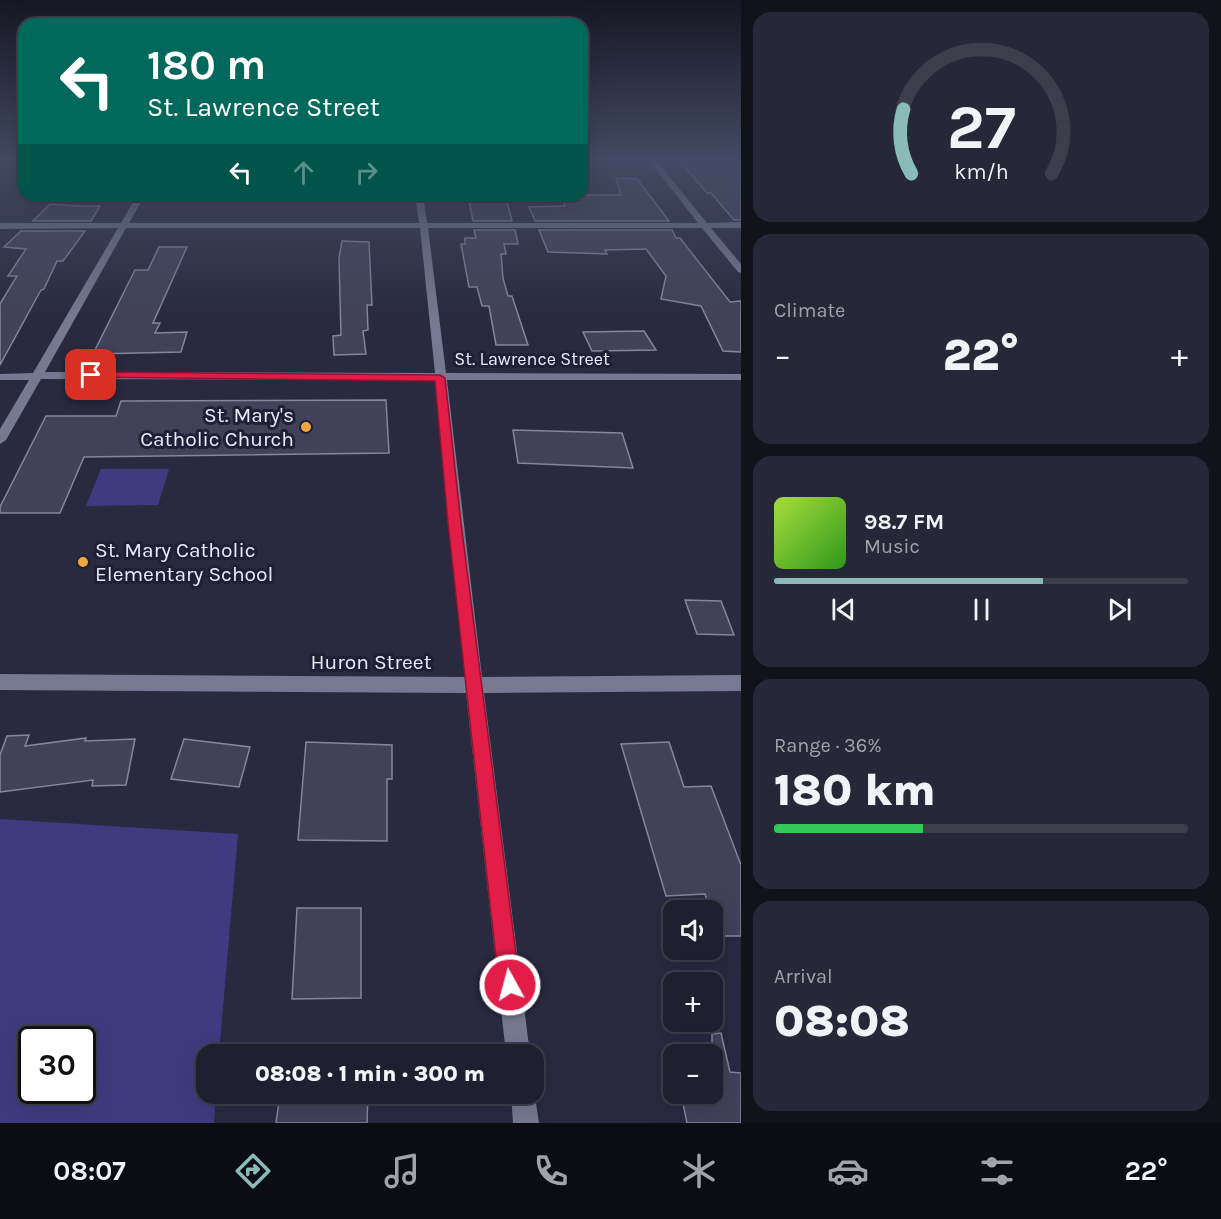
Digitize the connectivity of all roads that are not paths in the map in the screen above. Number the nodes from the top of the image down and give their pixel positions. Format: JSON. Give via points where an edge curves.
{"nodes":[{"id":1,"x":132,"y":211,"type":"edge"},
{"id":2,"x":422,"y":211,"type":"edge"},
{"id":3,"x":694,"y":211,"type":"edge"},
{"id":4,"x":741,"y":225,"type":"edge"},
{"id":5,"x":0,"y":226,"type":"edge"},
{"id":6,"x":124,"y":226,"type":"junction"},
{"id":7,"x":424,"y":226,"type":"junction"},
{"id":8,"x":706,"y":226,"type":"junction"},
{"id":9,"x":741,"y":270,"type":"edge"},
{"id":10,"x":38,"y":376,"type":"junction"},
{"id":11,"x":0,"y":377,"type":"edge"},
{"id":12,"x":741,"y":377,"type":"edge"},
{"id":13,"x":440,"y":378,"type":"junction"},
{"id":14,"x":0,"y":440,"type":"edge"},
{"id":15,"x":0,"y":682,"type":"edge"},
{"id":16,"x":741,"y":683,"type":"edge"},
{"id":17,"x":474,"y":685,"type":"junction"},
{"id":18,"x":517,"y":1044,"type":"edge"},
{"id":19,"x":524,"y":1104,"type":"edge"},
{"id":20,"x":526,"y":1123,"type":"edge"}],
"edges":[{"from":1,"to":6,"type":"street"},
{"from":2,"to":7,"type":"street"},
{"from":3,"to":8,"type":"street"},
{"from":4,"to":8,"type":"street"},
{"from":5,"to":6,"type":"street"},
{"from":6,"to":7,"type":"street"},
{"from":6,"to":10,"type":"street"},
{"from":7,"to":8,"type":"street"},
{"from":7,"to":13,"type":"street"},
{"from":8,"to":9,"type":"street"},
{"from":10,"to":11,"type":"street","name":"St. Lawrence Street"},
{"from":10,"to":13,"type":"street","name":"St. Lawrence Street"},
{"from":10,"to":14,"type":"street"},
{"from":12,"to":13,"type":"street","name":"St. Lawrence Street"},
{"from":13,"to":17,"type":"street"},
{"from":15,"to":17,"type":"street","name":"Huron Street"},
{"from":16,"to":17,"type":"street","name":"Huron Street"},
{"from":17,"to":18,"type":"street"},
{"from":19,"to":20,"type":"street"}]}
